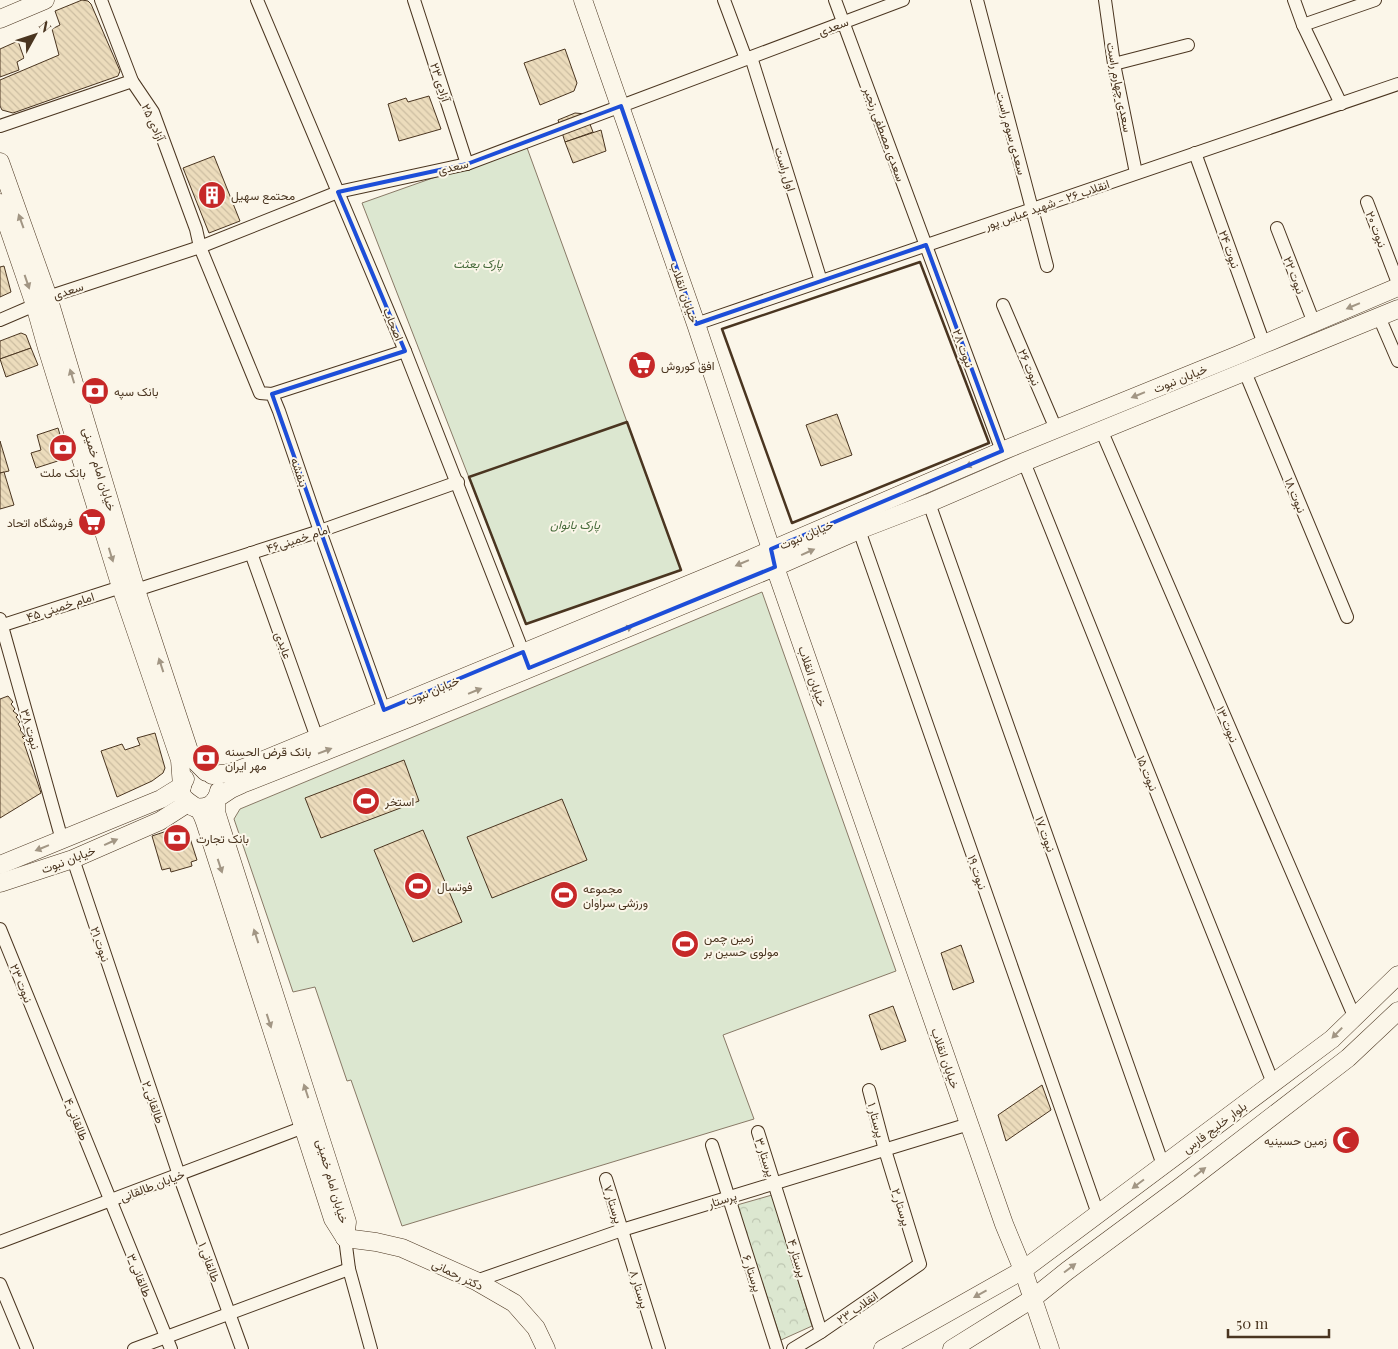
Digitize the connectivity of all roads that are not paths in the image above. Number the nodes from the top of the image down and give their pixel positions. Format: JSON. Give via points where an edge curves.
{"nodes":[{"id":1,"x":45,"y":0,"type":"edge"},
{"id":2,"x":101,"y":0,"type":"edge"},
{"id":3,"x":257,"y":0,"type":"edge"},
{"id":4,"x":414,"y":0,"type":"edge"},
{"id":5,"x":583,"y":0,"type":"edge"},
{"id":6,"x":724,"y":0,"type":"edge"},
{"id":7,"x":835,"y":0,"type":"edge"},
{"id":8,"x":903,"y":0,"type":"edge"},
{"id":9,"x":977,"y":0,"type":"edge"},
{"id":10,"x":1105,"y":0,"type":"edge"},
{"id":11,"x":1294,"y":0,"type":"edge"},
{"id":12,"x":1375,"y":0,"type":"edge"},
{"id":13,"x":0,"y":19,"type":"edge"},
{"id":14,"x":844,"y":22,"type":"junction"},
{"id":15,"x":1303,"y":25,"type":"junction"},
{"id":16,"x":1188,"y":45,"type":"dead end"},
{"id":17,"x":749,"y":58,"type":"junction"},
{"id":18,"x":1114,"y":64,"type":"junction"},
{"id":19,"x":132,"y":81,"type":"junction"},
{"id":20,"x":1398,"y":84,"type":"edge"},
{"id":21,"x":1340,"y":104,"type":"junction"},
{"id":22,"x":621,"y":106,"type":"junction"},
{"id":23,"x":0,"y":126,"type":"edge"},
{"id":24,"x":1195,"y":153,"type":"junction"},
{"id":25,"x":0,"y":162,"type":"edge"},
{"id":26,"x":468,"y":164,"type":"junction"},
{"id":27,"x":1136,"y":174,"type":"junction"},
{"id":28,"x":338,"y":192,"type":"junction"},
{"id":29,"x":1367,"y":202,"type":"dead end"},
{"id":30,"x":0,"y":203,"type":"edge"},
{"id":31,"x":1032,"y":209,"type":"junction"},
{"id":32,"x":1277,"y":228,"type":"dead end"},
{"id":33,"x":926,"y":245,"type":"junction"},
{"id":34,"x":200,"y":247,"type":"junction"},
{"id":35,"x":1047,"y":266,"type":"dead end"},
{"id":36,"x":821,"y":281,"type":"junction"},
{"id":37,"x":1398,"y":285,"type":"edge"},
{"id":38,"x":42,"y":301,"type":"junction"},
{"id":39,"x":1003,"y":305,"type":"dead end"},
{"id":40,"x":1398,"y":309,"type":"edge"},
{"id":41,"x":1379,"y":317,"type":"junction"},
{"id":42,"x":0,"y":320,"type":"edge"},
{"id":43,"x":1314,"y":322,"type":"junction"},
{"id":44,"x":696,"y":324,"type":"junction"},
{"id":45,"x":1264,"y":344,"type":"junction"},
{"id":46,"x":405,"y":351,"type":"junction"},
{"id":47,"x":1238,"y":354,"type":"junction"},
{"id":48,"x":1398,"y":361,"type":"edge"},
{"id":49,"x":1245,"y":372,"type":"junction"},
{"id":50,"x":272,"y":394,"type":"junction"},
{"id":51,"x":1056,"y":429,"type":"junction"},
{"id":52,"x":1102,"y":432,"type":"junction"},
{"id":53,"x":1006,"y":450,"type":"junction"},
{"id":54,"x":1020,"y":464,"type":"junction"},
{"id":55,"x":458,"y":482,"type":"junction"},
{"id":56,"x":929,"y":503,"type":"junction"},
{"id":57,"x":859,"y":530,"type":"junction"},
{"id":58,"x":320,"y":531,"type":"junction"},
{"id":59,"x":771,"y":550,"type":"junction"},
{"id":60,"x":251,"y":553,"type":"junction"},
{"id":61,"x":775,"y":567,"type":"junction"},
{"id":62,"x":128,"y":588,"type":"junction"},
{"id":63,"x":1347,"y":617,"type":"dead end"},
{"id":64,"x":1,"y":624,"type":"edge"},
{"id":65,"x":526,"y":660,"type":"junction"},
{"id":66,"x":384,"y":710,"type":"junction"},
{"id":67,"x":317,"y":738,"type":"junction"},
{"id":68,"x":209,"y":773,"type":"junction"},
{"id":69,"x":182,"y":786,"type":"junction"},
{"id":70,"x":216,"y":799,"type":"junction"},
{"id":71,"x":191,"y":805,"type":"junction"},
{"id":72,"x":62,"y":840,"type":"junction"},
{"id":73,"x":73,"y":859,"type":"junction"},
{"id":74,"x":0,"y":866,"type":"edge"},
{"id":75,"x":0,"y":883,"type":"edge"},
{"id":76,"x":0,"y":929,"type":"edge"},
{"id":77,"x":1398,"y":975,"type":"edge"},
{"id":78,"x":1398,"y":1012,"type":"edge"},
{"id":79,"x":1354,"y":1016,"type":"junction"},
{"id":80,"x":130,"y":1029,"type":"joint"},
{"id":81,"x":44,"y":1037,"type":"joint"},
{"id":82,"x":1273,"y":1083,"type":"junction"},
{"id":83,"x":869,"y":1090,"type":"dead end"},
{"id":84,"x":969,"y":1124,"type":"junction"},
{"id":85,"x":310,"y":1125,"type":"junction"},
{"id":86,"x":758,"y":1132,"type":"dead end"},
{"id":87,"x":712,"y":1145,"type":"dead end"},
{"id":88,"x":885,"y":1150,"type":"junction"},
{"id":89,"x":1163,"y":1165,"type":"junction"},
{"id":90,"x":179,"y":1175,"type":"junction"},
{"id":91,"x":606,"y":1179,"type":"dead end"},
{"id":92,"x":775,"y":1183,"type":"junction"},
{"id":93,"x":728,"y":1197,"type":"junction"},
{"id":94,"x":110,"y":1201,"type":"junction"},
{"id":95,"x":1098,"y":1214,"type":"junction"},
{"id":96,"x":622,"y":1230,"type":"junction"},
{"id":97,"x":345,"y":1238,"type":"junction"},
{"id":98,"x":0,"y":1242,"type":"edge"},
{"id":99,"x":920,"y":1264,"type":"joint"},
{"id":100,"x":349,"y":1269,"type":"junction"},
{"id":101,"x":1023,"y":1270,"type":"junction"},
{"id":102,"x":476,"y":1281,"type":"junction"},
{"id":103,"x":0,"y":1284,"type":"edge"},
{"id":104,"x":1032,"y":1299,"type":"junction"},
{"id":105,"x":229,"y":1314,"type":"junction"},
{"id":106,"x":821,"y":1332,"type":"junction"},
{"id":107,"x":168,"y":1343,"type":"edge"},
{"id":108,"x":27,"y":1349,"type":"edge"},
{"id":109,"x":134,"y":1349,"type":"edge"},
{"id":110,"x":242,"y":1349,"type":"edge"},
{"id":111,"x":371,"y":1349,"type":"edge"},
{"id":112,"x":546,"y":1349,"type":"edge"},
{"id":113,"x":659,"y":1349,"type":"edge"},
{"id":114,"x":777,"y":1349,"type":"edge"},
{"id":115,"x":793,"y":1349,"type":"edge"},
{"id":116,"x":883,"y":1349,"type":"edge"},
{"id":117,"x":952,"y":1349,"type":"edge"},
{"id":118,"x":1050,"y":1349,"type":"edge"}],
"edges":[{"from":1,"to":13,"type":"main road"},
{"from":2,"to":19,"type":"street","name":"آزادی ۲۵"},
{"from":3,"to":28,"type":"street","name":"اصحاب"},
{"from":4,"to":26,"type":"street","name":"آزادی ۲۳"},
{"from":5,"to":22,"type":"main road","name":"خیابان انقلاب"},
{"from":6,"to":17,"type":"street","name":"اول راست"},
{"from":7,"to":14,"type":"street","name":"سعدی مصطفی رنجبر"},
{"from":8,"to":14,"type":"street","name":"سعدی"},
{"from":9,"to":31,"type":"street","name":"سعدی سوم راست"},
{"from":10,"to":18,"type":"street","name":"سعدی چهارم راست"},
{"from":11,"to":15,"type":"street"},
{"from":12,"to":15,"type":"street"},
{"from":14,"to":17,"type":"street","name":"سعدی"},
{"from":14,"to":33,"type":"street","name":"سعدی مصطفی رنجبر"},
{"from":15,"to":21,"type":"street"},
{"from":16,"to":18,"type":"street"},
{"from":17,"to":22,"type":"street","name":"سعدی"},
{"from":17,"to":36,"type":"street","name":"اول راست"},
{"from":18,"to":27,"type":"street","name":"سعدی چهارم راست"},
{"from":19,"to":23,"type":"street"},
{"from":19,"to":34,"type":"street","name":"آزادی ۲۵","via":[[153,112]]},
{"from":20,"to":21,"type":"street","name":"انقلاب ۲۶ - شهید عباس پور"},
{"from":21,"to":24,"type":"street","name":"انقلاب ۲۶ - شهید عباس پور"},
{"from":22,"to":26,"type":"street","name":"سعدی"},
{"from":22,"to":44,"type":"main road","name":"خیابان انقلاب"},
{"from":24,"to":27,"type":"street","name":"انقلاب ۲۶ - شهید عباس پور"},
{"from":24,"to":45,"type":"street","name":"نبوت ۲۴"},
{"from":38,"to":25,"type":"main road","name":"خیابان امام خمینی","one_way":true},
{"from":26,"to":28,"type":"street","name":"سعدی"},
{"from":27,"to":31,"type":"street","name":"انقلاب ۲۶ - شهید عباس پور"},
{"from":28,"to":34,"type":"street","name":"سعدی"},
{"from":28,"to":46,"type":"street","name":"اصحاب"},
{"from":29,"to":37,"type":"street","name":"نبوت ۲۰"},
{"from":30,"to":38,"type":"main road","name":"خیابان امام خمینی","one_way":true},
{"from":31,"to":33,"type":"street","name":"انقلاب ۲۶ - شهید عباس پور"},
{"from":31,"to":35,"type":"street","name":"سعدی سوم راست"},
{"from":32,"to":43,"type":"street","name":"نبوت ۲۲"},
{"from":33,"to":36,"type":"street","name":"انقلاب ۲۶ - شهید عباس پور"},
{"from":33,"to":53,"type":"street","name":"نبوت ۲۸"},
{"from":34,"to":38,"type":"street","name":"سعدی"},
{"from":34,"to":50,"type":"street","via":[[260,393]]},
{"from":36,"to":44,"type":"street","name":"انقلاب ۲۶ - شهید عباس پور"},
{"from":37,"to":43,"type":"main road","name":"خیابان نبوت","one_way":true},
{"from":38,"to":42,"type":"street","name":"سعدی"},
{"from":38,"to":62,"type":"main road","name":"خیابان امام خمینی"},
{"from":39,"to":51,"type":"street","name":"نبوت ۲۶"},
{"from":40,"to":41,"type":"main road","name":"خیابان نبوت"},
{"from":41,"to":48,"type":"street"},
{"from":41,"to":49,"type":"main road","name":"خیابان نبوت"},
{"from":43,"to":45,"type":"main road","name":"خیابان نبوت"},
{"from":44,"to":59,"type":"main road","name":"خیابان انقلاب"},
{"from":45,"to":47,"type":"main road","name":"خیابان نبوت"},
{"from":46,"to":50,"type":"street"},
{"from":46,"to":55,"type":"street","name":"اصحاب"},
{"from":47,"to":49,"type":"main road"},
{"from":47,"to":51,"type":"main road","name":"خیابان نبوت","one_way":true},
{"from":49,"to":52,"type":"main road","name":"خیابان نبوت"},
{"from":49,"to":63,"type":"street","name":"نبوت ۱۸"},
{"from":50,"to":58,"type":"street","name":"بنفشه"},
{"from":51,"to":53,"type":"main road","name":"خیابان نبوت"},
{"from":52,"to":54,"type":"main road","name":"خیابان نبوت"},
{"from":52,"to":79,"type":"street","name":"نبوت ۱۳"},
{"from":53,"to":54,"type":"main road"},
{"from":53,"to":59,"type":"main road","name":"خیابان نبوت","one_way":true},
{"from":54,"to":56,"type":"main road","name":"خیابان نبوت"},
{"from":54,"to":82,"type":"street","name":"نبوت ۱۵"},
{"from":55,"to":58,"type":"street","name":"امام خمینی۴۶"},
{"from":55,"to":65,"type":"street","name":"اصحاب"},
{"from":56,"to":57,"type":"main road","name":"خیابان نبوت"},
{"from":56,"to":89,"type":"street","name":"نبوت ۱۷"},
{"from":61,"to":57,"type":"main road","name":"خیابان نبوت","one_way":true},
{"from":57,"to":95,"type":"street","name":"نبوت ۱۹"},
{"from":58,"to":60,"type":"street","name":"امام خمینی۴۶"},
{"from":58,"to":66,"type":"street","name":"بنفشه"},
{"from":59,"to":61,"type":"main road","name":"خیابان انقلاب"},
{"from":59,"to":65,"type":"main road","name":"خیابان نبوت","one_way":true},
{"from":60,"to":62,"type":"street","name":"امام خمینی۴۶"},
{"from":60,"to":67,"type":"street","name":"عابدی"},
{"from":65,"to":61,"type":"main road","name":"خیابان نبوت","one_way":true},
{"from":61,"to":84,"type":"main road","name":"خیابان انقلاب"},
{"from":62,"to":64,"type":"street","name":"امام خمینی ۴۵"},
{"from":68,"to":62,"type":"main road","name":"خیابان امام خمینی","one_way":true,"via":[[191,757]]},
{"from":62,"to":69,"type":"main road","name":"خیابان امام خمینی","via":[[180,760]]},
{"from":64,"to":72,"type":"street","name":"نبوت ۳۸"},
{"from":65,"to":66,"type":"main road","name":"خیابان نبوت"},
{"from":70,"to":65,"type":"main road","name":"خیابان نبوت","one_way":true,"via":[[242,784]]},
{"from":66,"to":67,"type":"main road","name":"خیابان نبوت"},
{"from":67,"to":68,"type":"main road","name":"خیابان نبوت","via":[[230,773]]},
{"from":68,"to":69,"type":"main road","via":[[200,771],[188,775]]},
{"from":68,"to":70,"type":"main road","via":[[219,786]]},
{"from":69,"to":71,"type":"main road","via":[[182,792]]},
{"from":69,"to":72,"type":"main road","name":"خیابان نبوت","via":[[161,799]]},
{"from":70,"to":71,"type":"main road","via":[[206,807]]},
{"from":85,"to":70,"type":"main road","name":"خیابان امام خمینی","one_way":true,"via":[[216,812]]},
{"from":73,"to":71,"type":"main road","name":"خیابان نبوت","one_way":true},
{"from":71,"to":85,"type":"main road","name":"خیابان امام خمینی","one_way":true,"via":[[200,811],[205,822]]},
{"from":72,"to":74,"type":"main road","name":"خیابان نبوت","one_way":true},
{"from":73,"to":75,"type":"main road","name":"خیابان نبوت"},
{"from":73,"to":80,"type":"street","name":"نبوت ۲۱"},
{"from":76,"to":81,"type":"street","name":"نبوت ۲۳"},
{"from":77,"to":79,"type":"main road","name":"بلوار خلیج فارس"},
{"from":104,"to":78,"type":"main road","one_way":true,"via":[[1348,1058]]},
{"from":79,"to":82,"type":"main road","name":"بلوار خلیج فارس","one_way":true,"via":[[1332,1039]]},
{"from":80,"to":90,"type":"street","name":"طالقانی ۲"},
{"from":81,"to":94,"type":"street","name":"طالقانی ۴"},
{"from":82,"to":89,"type":"main road","name":"بلوار خلیج فارس"},
{"from":83,"to":88,"type":"street","name":"پرستار ۱"},
{"from":84,"to":88,"type":"street","name":"پرستار"},
{"from":84,"to":101,"type":"main road","name":"خیابان انقلاب"},
{"from":85,"to":90,"type":"street","name":"خیابان طالقانی"},
{"from":85,"to":97,"type":"main road","name":"خیابان امام خمینی","via":[[333,1219]]},
{"from":86,"to":92,"type":"street","name":"پرستار ۳"},
{"from":87,"to":93,"type":"street","name":"پرستار ۶"},
{"from":88,"to":92,"type":"street","name":"پرستار"},
{"from":88,"to":99,"type":"street","name":"پرستار ۲"},
{"from":89,"to":95,"type":"main road","name":"بلوار خلیج فارس","one_way":true},
{"from":90,"to":94,"type":"street","name":"خیابان طالقانی"},
{"from":90,"to":105,"type":"street","name":"طالقانی ۱"},
{"from":91,"to":96,"type":"street","name":"پرستار ۷"},
{"from":92,"to":93,"type":"street","name":"پرستار"},
{"from":92,"to":106,"type":"street","name":"پرستار ۴"},
{"from":93,"to":96,"type":"street","name":"پرستار"},
{"from":93,"to":114,"type":"street","name":"پرستار ۶"},
{"from":94,"to":98,"type":"street","name":"خیابان طالقانی"},
{"from":94,"to":107,"type":"street","name":"طالقانی ۳"},
{"from":95,"to":101,"type":"main road","name":"بلوار خلیج فارس"},
{"from":96,"to":102,"type":"street","name":"پرستار"},
{"from":96,"to":113,"type":"street","name":"پرستار ۸"},
{"from":97,"to":100,"type":"street"},
{"from":97,"to":102,"type":"main road","name":"دکتر رحمانی","via":[[402,1248]]},
{"from":99,"to":106,"type":"street","name":"انقلاب ۲۳"},
{"from":100,"to":105,"type":"street"},
{"from":100,"to":111,"type":"street"},
{"from":101,"to":104,"type":"main road","name":"خیابان انقلاب"},
{"from":101,"to":116,"type":"main road","name":"بلوار خلیج فارس","one_way":true},
{"from":102,"to":112,"type":"main road","name":"دکتر رحمانی","via":[[514,1303],[536,1328]]},
{"from":103,"to":108,"type":"street"},
{"from":104,"to":117,"type":"main road"},
{"from":104,"to":118,"type":"main road","name":"خیابان انقلاب"},
{"from":105,"to":107,"type":"street"},
{"from":105,"to":110,"type":"street","name":"طالقانی ۱"},
{"from":106,"to":115,"type":"street","name":"انقلاب ۲۳"},
{"from":107,"to":109,"type":"street"}]}
